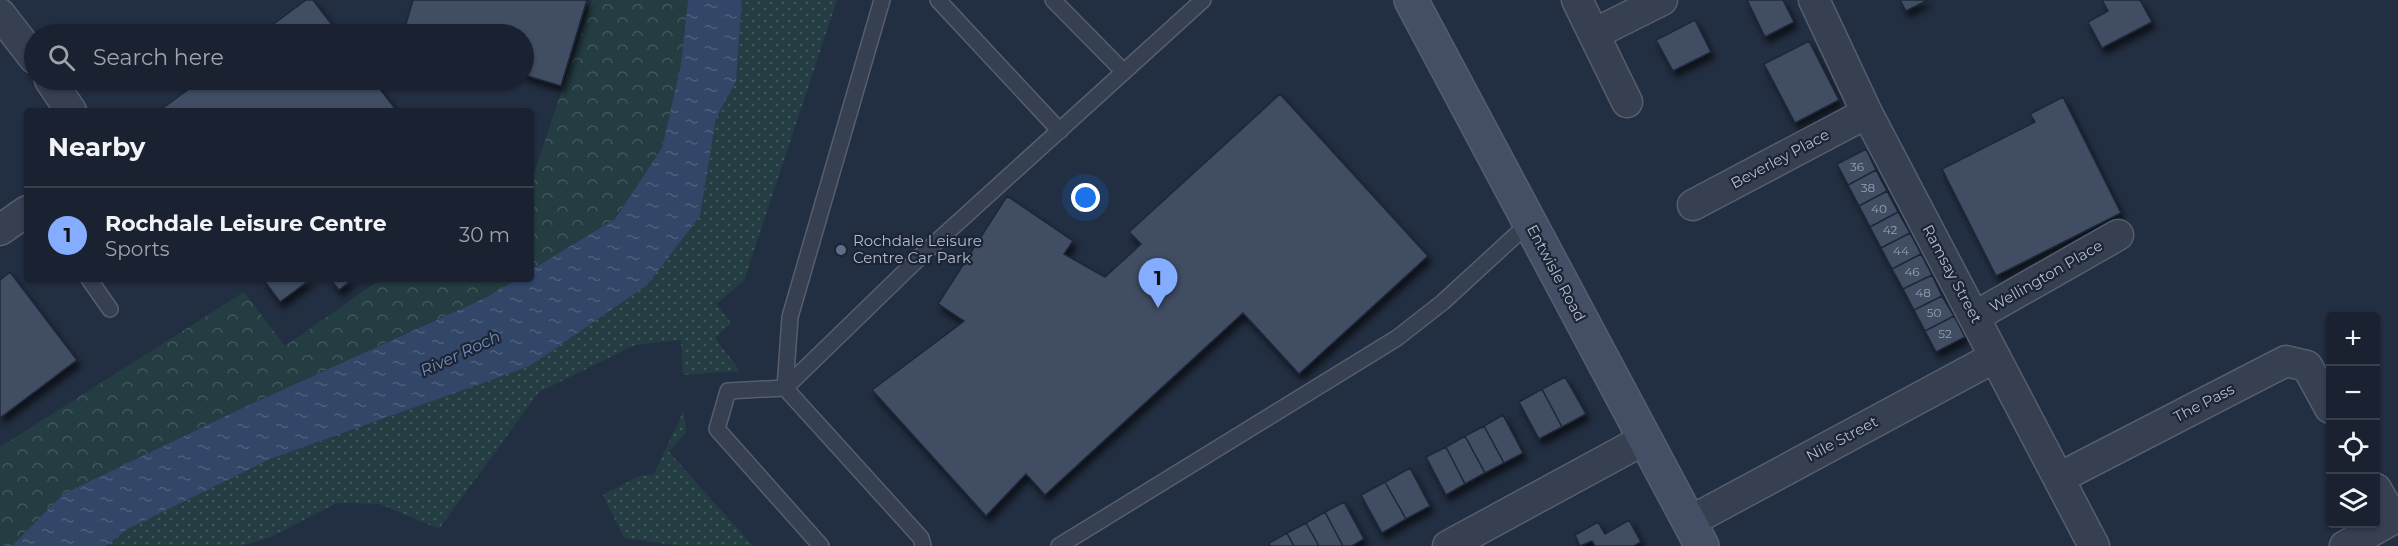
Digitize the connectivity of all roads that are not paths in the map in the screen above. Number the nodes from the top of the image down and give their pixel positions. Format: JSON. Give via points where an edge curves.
{"nodes":[{"id":1,"x":882,"y":0,"type":"edge"},
{"id":2,"x":938,"y":0,"type":"edge"},
{"id":3,"x":1053,"y":0,"type":"edge"},
{"id":4,"x":1203,"y":0,"type":"edge"},
{"id":5,"x":1411,"y":0,"type":"edge"},
{"id":6,"x":1577,"y":0,"type":"edge"},
{"id":7,"x":1662,"y":0,"type":"edge"},
{"id":8,"x":1814,"y":0,"type":"edge"},
{"id":9,"x":0,"y":14,"type":"edge"},
{"id":10,"x":1594,"y":34,"type":"junction"},
{"id":11,"x":24,"y":45,"type":"edge"},
{"id":12,"x":1124,"y":72,"type":"junction"},
{"id":13,"x":57,"y":90,"type":"edge"},
{"id":14,"x":1627,"y":102,"type":"dead end"},
{"id":15,"x":69,"y":108,"type":"edge"},
{"id":16,"x":1867,"y":113,"type":"junction"},
{"id":17,"x":1060,"y":131,"type":"junction"},
{"id":18,"x":1693,"y":205,"type":"dead end"},
{"id":19,"x":24,"y":213,"type":"edge"},
{"id":20,"x":1530,"y":223,"type":"junction"},
{"id":21,"x":0,"y":230,"type":"edge"},
{"id":22,"x":2118,"y":235,"type":"dead end"},
{"id":23,"x":91,"y":282,"type":"edge"},
{"id":24,"x":110,"y":309,"type":"dead end"},
{"id":25,"x":1974,"y":316,"type":"junction"},
{"id":26,"x":1995,"y":357,"type":"junction"},
{"id":27,"x":785,"y":388,"type":"junction"},
{"id":28,"x":2326,"y":399,"type":"edge"},
{"id":29,"x":1644,"y":439,"type":"junction"},
{"id":30,"x":2059,"y":478,"type":"junction"},
{"id":31,"x":2380,"y":495,"type":"edge"},
{"id":32,"x":2395,"y":518,"type":"edge"},
{"id":33,"x":1696,"y":534,"type":"edge"},
{"id":34,"x":821,"y":546,"type":"edge"},
{"id":35,"x":923,"y":546,"type":"edge"},
{"id":36,"x":1059,"y":546,"type":"edge"},
{"id":37,"x":1448,"y":546,"type":"edge"},
{"id":38,"x":2094,"y":546,"type":"edge"},
{"id":39,"x":2345,"y":546,"type":"edge"}],
"edges":[{"from":1,"to":27,"type":"lane","via":[[790,317]]},
{"from":2,"to":17,"type":"lane"},
{"from":3,"to":12,"type":"lane"},
{"from":4,"to":12,"type":"lane"},
{"from":5,"to":20,"type":"main road","name":"Entwisle Road"},
{"from":6,"to":10,"type":"street"},
{"from":7,"to":10,"type":"street"},
{"from":8,"to":16,"type":"street","name":"Ramsay Street"},
{"from":9,"to":11,"type":"street"},
{"from":10,"to":14,"type":"street"},
{"from":12,"to":17,"type":"lane"},
{"from":13,"to":15,"type":"street"},
{"from":16,"to":18,"type":"street","name":"Beverley Place"},
{"from":16,"to":25,"type":"street","name":"Ramsay Street"},
{"from":17,"to":27,"type":"lane","via":[[921,256]]},
{"from":19,"to":21,"type":"street"},
{"from":20,"to":29,"type":"main road","name":"Entwisle Road"},
{"from":20,"to":36,"type":"lane","via":[[1397,338]]},
{"from":22,"to":25,"type":"street","name":"Wellington Place"},
{"from":23,"to":24,"type":"lane"},
{"from":25,"to":26,"type":"street","name":"Ramsay Street"},
{"from":26,"to":30,"type":"street","name":"Ramsay Street"},
{"from":26,"to":33,"type":"street","name":"Nile Street"},
{"from":27,"to":34,"type":"lane","via":[[728,392],[717,429]]},
{"from":27,"to":35,"type":"lane","via":[[921,538]]},
{"from":28,"to":30,"type":"street","name":"The Pass","via":[[2307,366],[2286,361]]},
{"from":29,"to":33,"type":"main road","name":"Entwisle Road"},
{"from":29,"to":37,"type":"street"},
{"from":30,"to":38,"type":"street","name":"Ramsay Street"},
{"from":31,"to":32,"type":"street"},
{"from":32,"to":39,"type":"street"}]}
